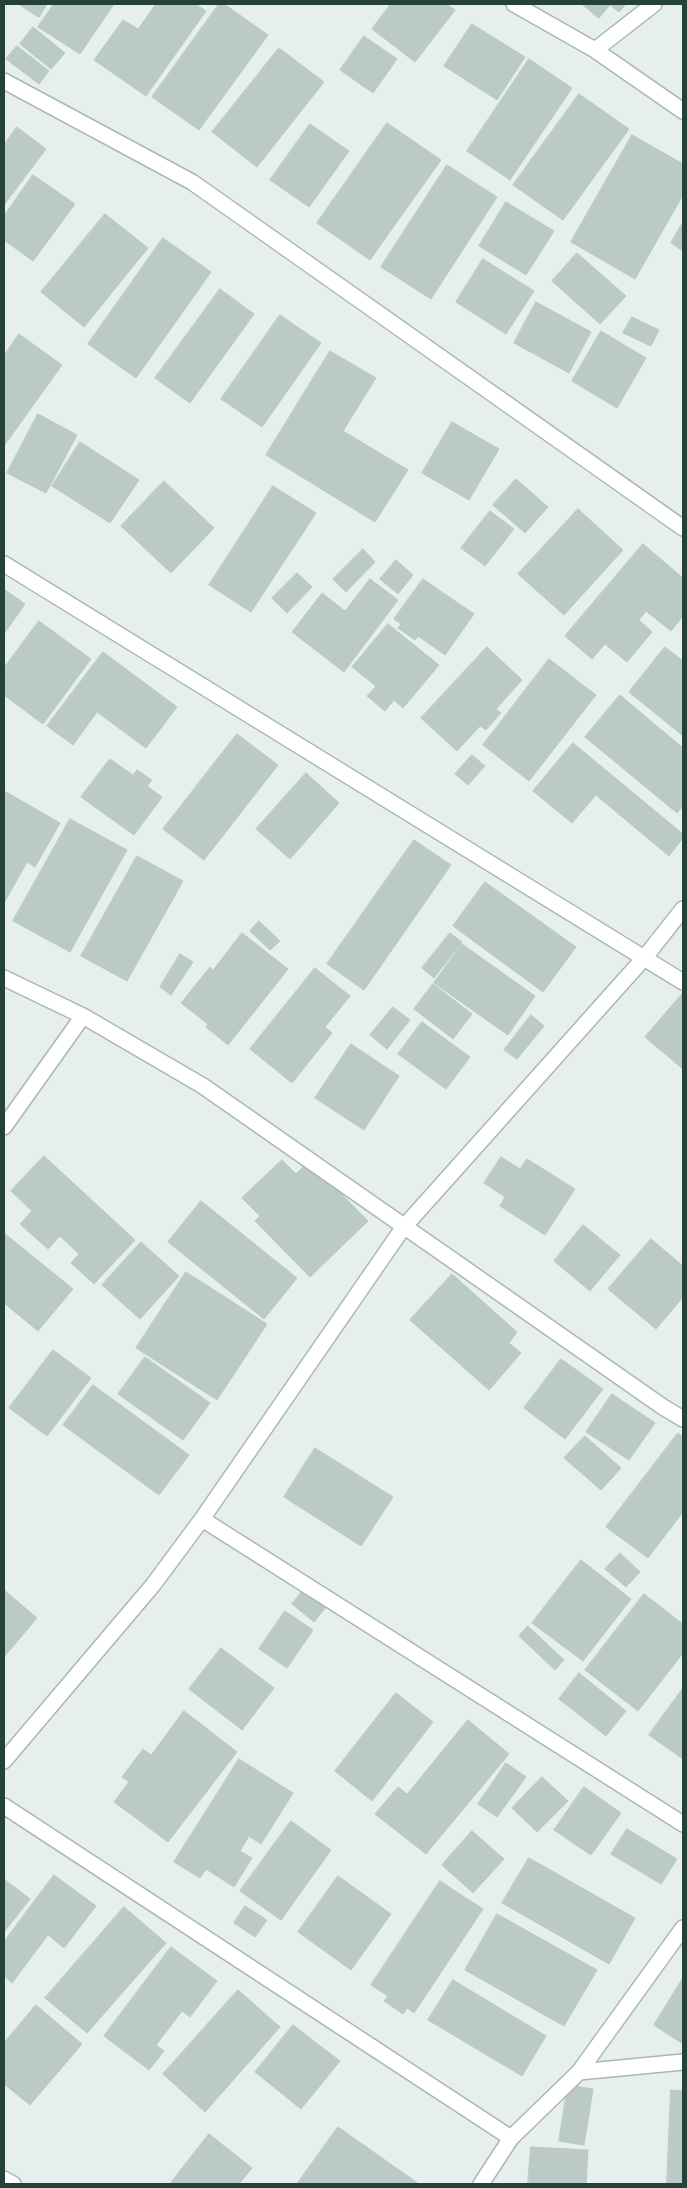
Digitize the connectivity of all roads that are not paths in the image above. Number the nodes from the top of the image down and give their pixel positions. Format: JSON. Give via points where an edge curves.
{"nodes":[{"id":1,"x":514,"y":4,"type":"edge"},
{"id":2,"x":654,"y":4,"type":"edge"},
{"id":3,"x":595,"y":50,"type":"junction"},
{"id":4,"x":4,"y":81,"type":"edge"},
{"id":5,"x":683,"y":111,"type":"edge"},
{"id":6,"x":683,"y":528,"type":"edge"},
{"id":7,"x":4,"y":564,"type":"edge"},
{"id":8,"x":683,"y":909,"type":"edge"},
{"id":9,"x":645,"y":958,"type":"junction"},
{"id":10,"x":4,"y":978,"type":"edge"},
{"id":11,"x":683,"y":982,"type":"edge"},
{"id":12,"x":83,"y":1016,"type":"junction"},
{"id":13,"x":4,"y":1127,"type":"edge"},
{"id":14,"x":403,"y":1228,"type":"junction"},
{"id":15,"x":683,"y":1419,"type":"edge"},
{"id":16,"x":202,"y":1519,"type":"junction"},
{"id":17,"x":4,"y":1761,"type":"edge"},
{"id":18,"x":4,"y":1806,"type":"edge"},
{"id":19,"x":683,"y":1824,"type":"edge"},
{"id":20,"x":683,"y":1928,"type":"edge"},
{"id":21,"x":683,"y":2062,"type":"edge"},
{"id":22,"x":579,"y":2072,"type":"junction"},
{"id":23,"x":511,"y":2138,"type":"junction"},
{"id":24,"x":4,"y":2179,"type":"edge"},
{"id":25,"x":13,"y":2184,"type":"edge"},
{"id":26,"x":481,"y":2184,"type":"edge"}],
"edges":[{"from":1,"to":3,"type":"street"},
{"from":2,"to":3,"type":"street"},
{"from":3,"to":5,"type":"street"},
{"from":4,"to":6,"type":"street","via":[[192,182]]},
{"from":7,"to":9,"type":"street"},
{"from":8,"to":9,"type":"street"},
{"from":9,"to":11,"type":"street"},
{"from":9,"to":14,"type":"street"},
{"from":10,"to":12,"type":"street"},
{"from":12,"to":13,"type":"street"},
{"from":12,"to":14,"type":"street","via":[[202,1086]]},
{"from":14,"to":15,"type":"street"},
{"from":14,"to":16,"type":"street"},
{"from":16,"to":17,"type":"street","via":[[153,1585]]},
{"from":16,"to":19,"type":"street"},
{"from":18,"to":23,"type":"street"},
{"from":20,"to":22,"type":"street"},
{"from":21,"to":22,"type":"street"},
{"from":22,"to":23,"type":"street"},
{"from":23,"to":26,"type":"street"},
{"from":24,"to":25,"type":"street"}]}
